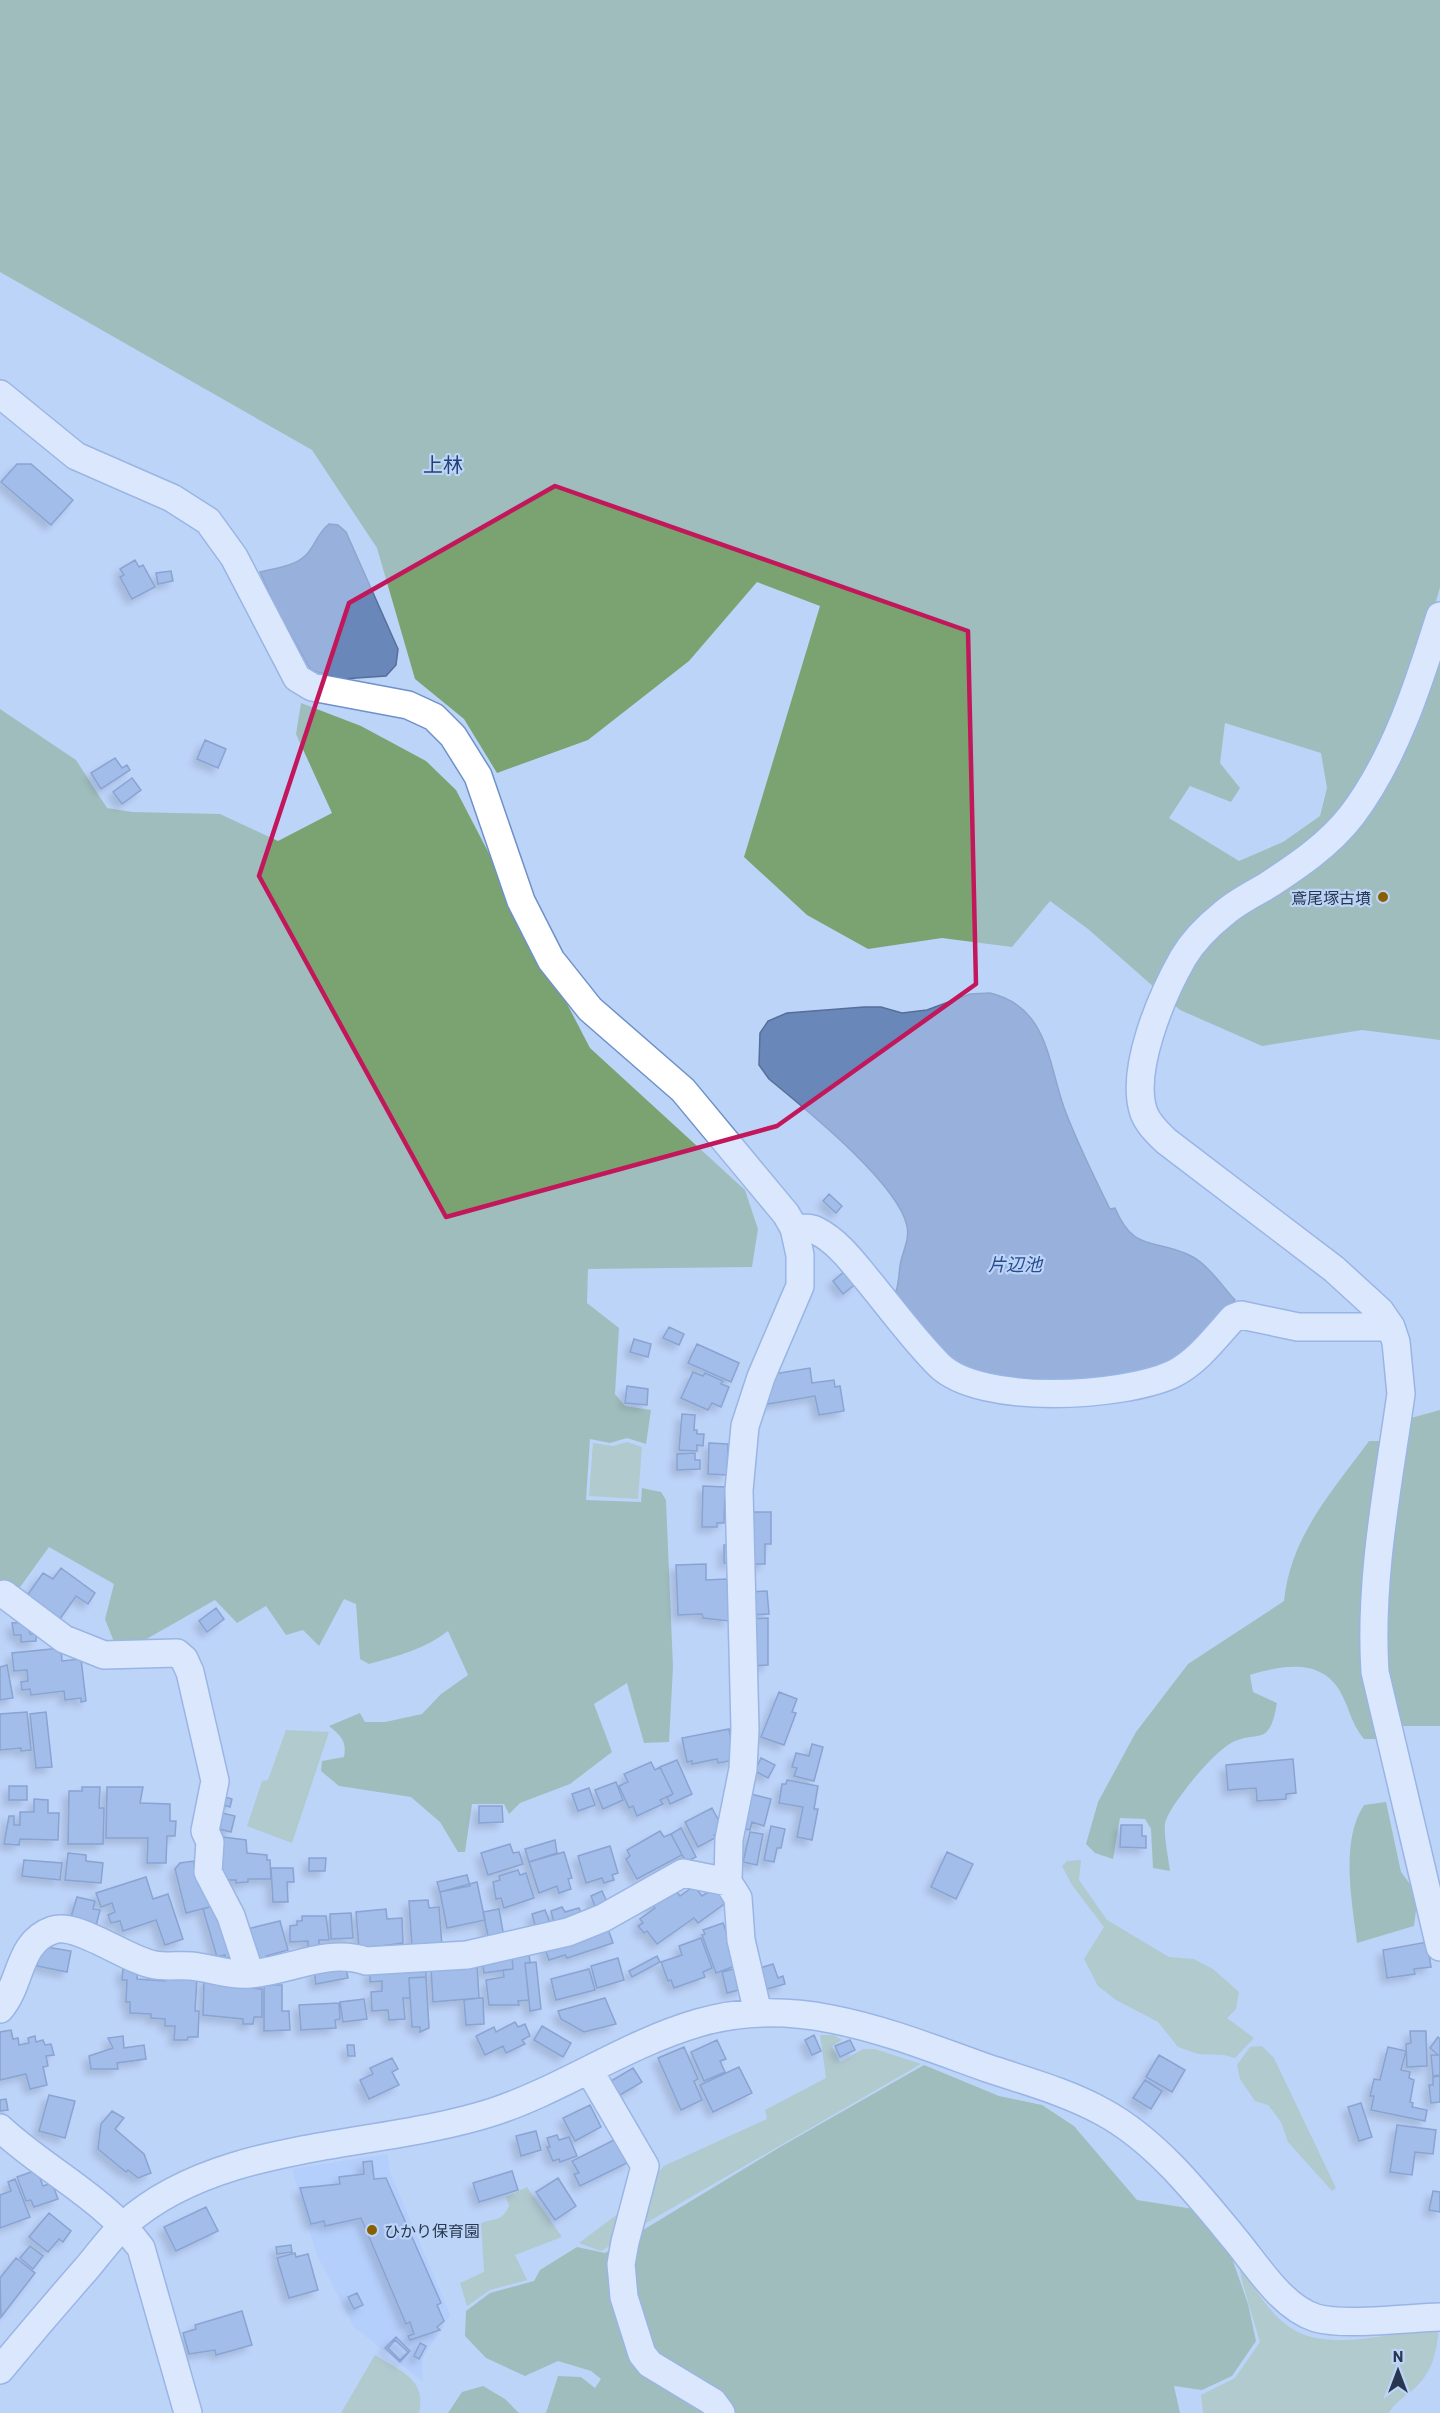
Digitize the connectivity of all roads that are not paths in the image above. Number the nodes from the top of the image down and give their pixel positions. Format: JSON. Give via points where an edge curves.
{"nodes":[{"id":1,"x":0,"y":394,"type":"edge"},
{"id":2,"x":1440,"y":616,"type":"edge"},
{"id":3,"x":794,"y":1228,"type":"junction"},
{"id":4,"x":1391,"y":1327,"type":"junction"},
{"id":5,"x":1,"y":1593,"type":"edge"},
{"id":6,"x":728,"y":1882,"type":"junction"},
{"id":7,"x":1440,"y":1947,"type":"edge"},
{"id":8,"x":250,"y":1974,"type":"junction"},
{"id":9,"x":0,"y":2009,"type":"edge"},
{"id":10,"x":758,"y":2013,"type":"junction"},
{"id":11,"x":589,"y":2070,"type":"junction"},
{"id":12,"x":0,"y":2128,"type":"edge"},
{"id":13,"x":124,"y":2225,"type":"junction"},
{"id":14,"x":1440,"y":2317,"type":"edge"},
{"id":15,"x":0,"y":2370,"type":"edge"},
{"id":16,"x":188,"y":2413,"type":"edge"},
{"id":17,"x":721,"y":2413,"type":"edge"}],
"edges":[{"from":1,"to":3,"type":"street","via":[[76,456],[172,498],[208,521],[234,557],[297,678],[312,687],[408,705],[434,717],[453,736],[478,776],[521,901],[550,960],[590,1009],[683,1090]]},
{"from":2,"to":4,"type":"street","via":[[1399,729],[1379,772],[1352,815],[1296,867],[1225,911],[1200,936],[1184,957],[1165,997],[1140,1074],[1143,1112],[1149,1124],[1334,1269],[1380,1311]]},
{"from":3,"to":4,"type":"street","via":[[815,1229],[831,1240],[940,1366],[960,1380],[986,1388],[1085,1393],[1148,1382],[1174,1374],[1197,1357],[1233,1318],[1241,1315],[1298,1327]]},
{"from":3,"to":6,"type":"street","via":[[800,1255],[800,1286],[761,1377],[745,1426],[739,1490],[745,1729],[743,1769],[729,1839]]},
{"from":4,"to":7,"type":"street","via":[[1401,1394],[1377,1573],[1375,1672]]},
{"from":5,"to":8,"type":"street","via":[[64,1639],[105,1655],[177,1653],[184,1659],[215,1781],[205,1831],[210,1842],[208,1872],[231,1916]]},
{"from":6,"to":8,"type":"street","via":[[683,1873],[568,1932],[467,1955],[366,1961],[350,1955]]},
{"from":6,"to":10,"type":"street","via":[[738,1898],[741,1940]]},
{"from":8,"to":9,"type":"street","via":[[154,1965],[76,1933],[56,1929],[38,1936],[28,1948],[9,1999]]},
{"from":10,"to":11,"type":"street","via":[[712,2019],[679,2029]]},
{"from":10,"to":14,"type":"street","via":[[808,2014],[862,2025],[1080,2101],[1116,2120],[1140,2137],[1205,2203],[1277,2290],[1302,2312],[1317,2319]]},
{"from":11,"to":13,"type":"street","via":[[484,2114],[223,2169],[164,2197]]},
{"from":11,"to":17,"type":"street","via":[[645,2166],[621,2264],[624,2297],[642,2354],[650,2364],[713,2402]]},
{"from":12,"to":13,"type":"street","via":[[29,2155],[57,2170]]},
{"from":13,"to":15,"type":"street"},
{"from":13,"to":16,"type":"street","via":[[141,2248]]}]}
